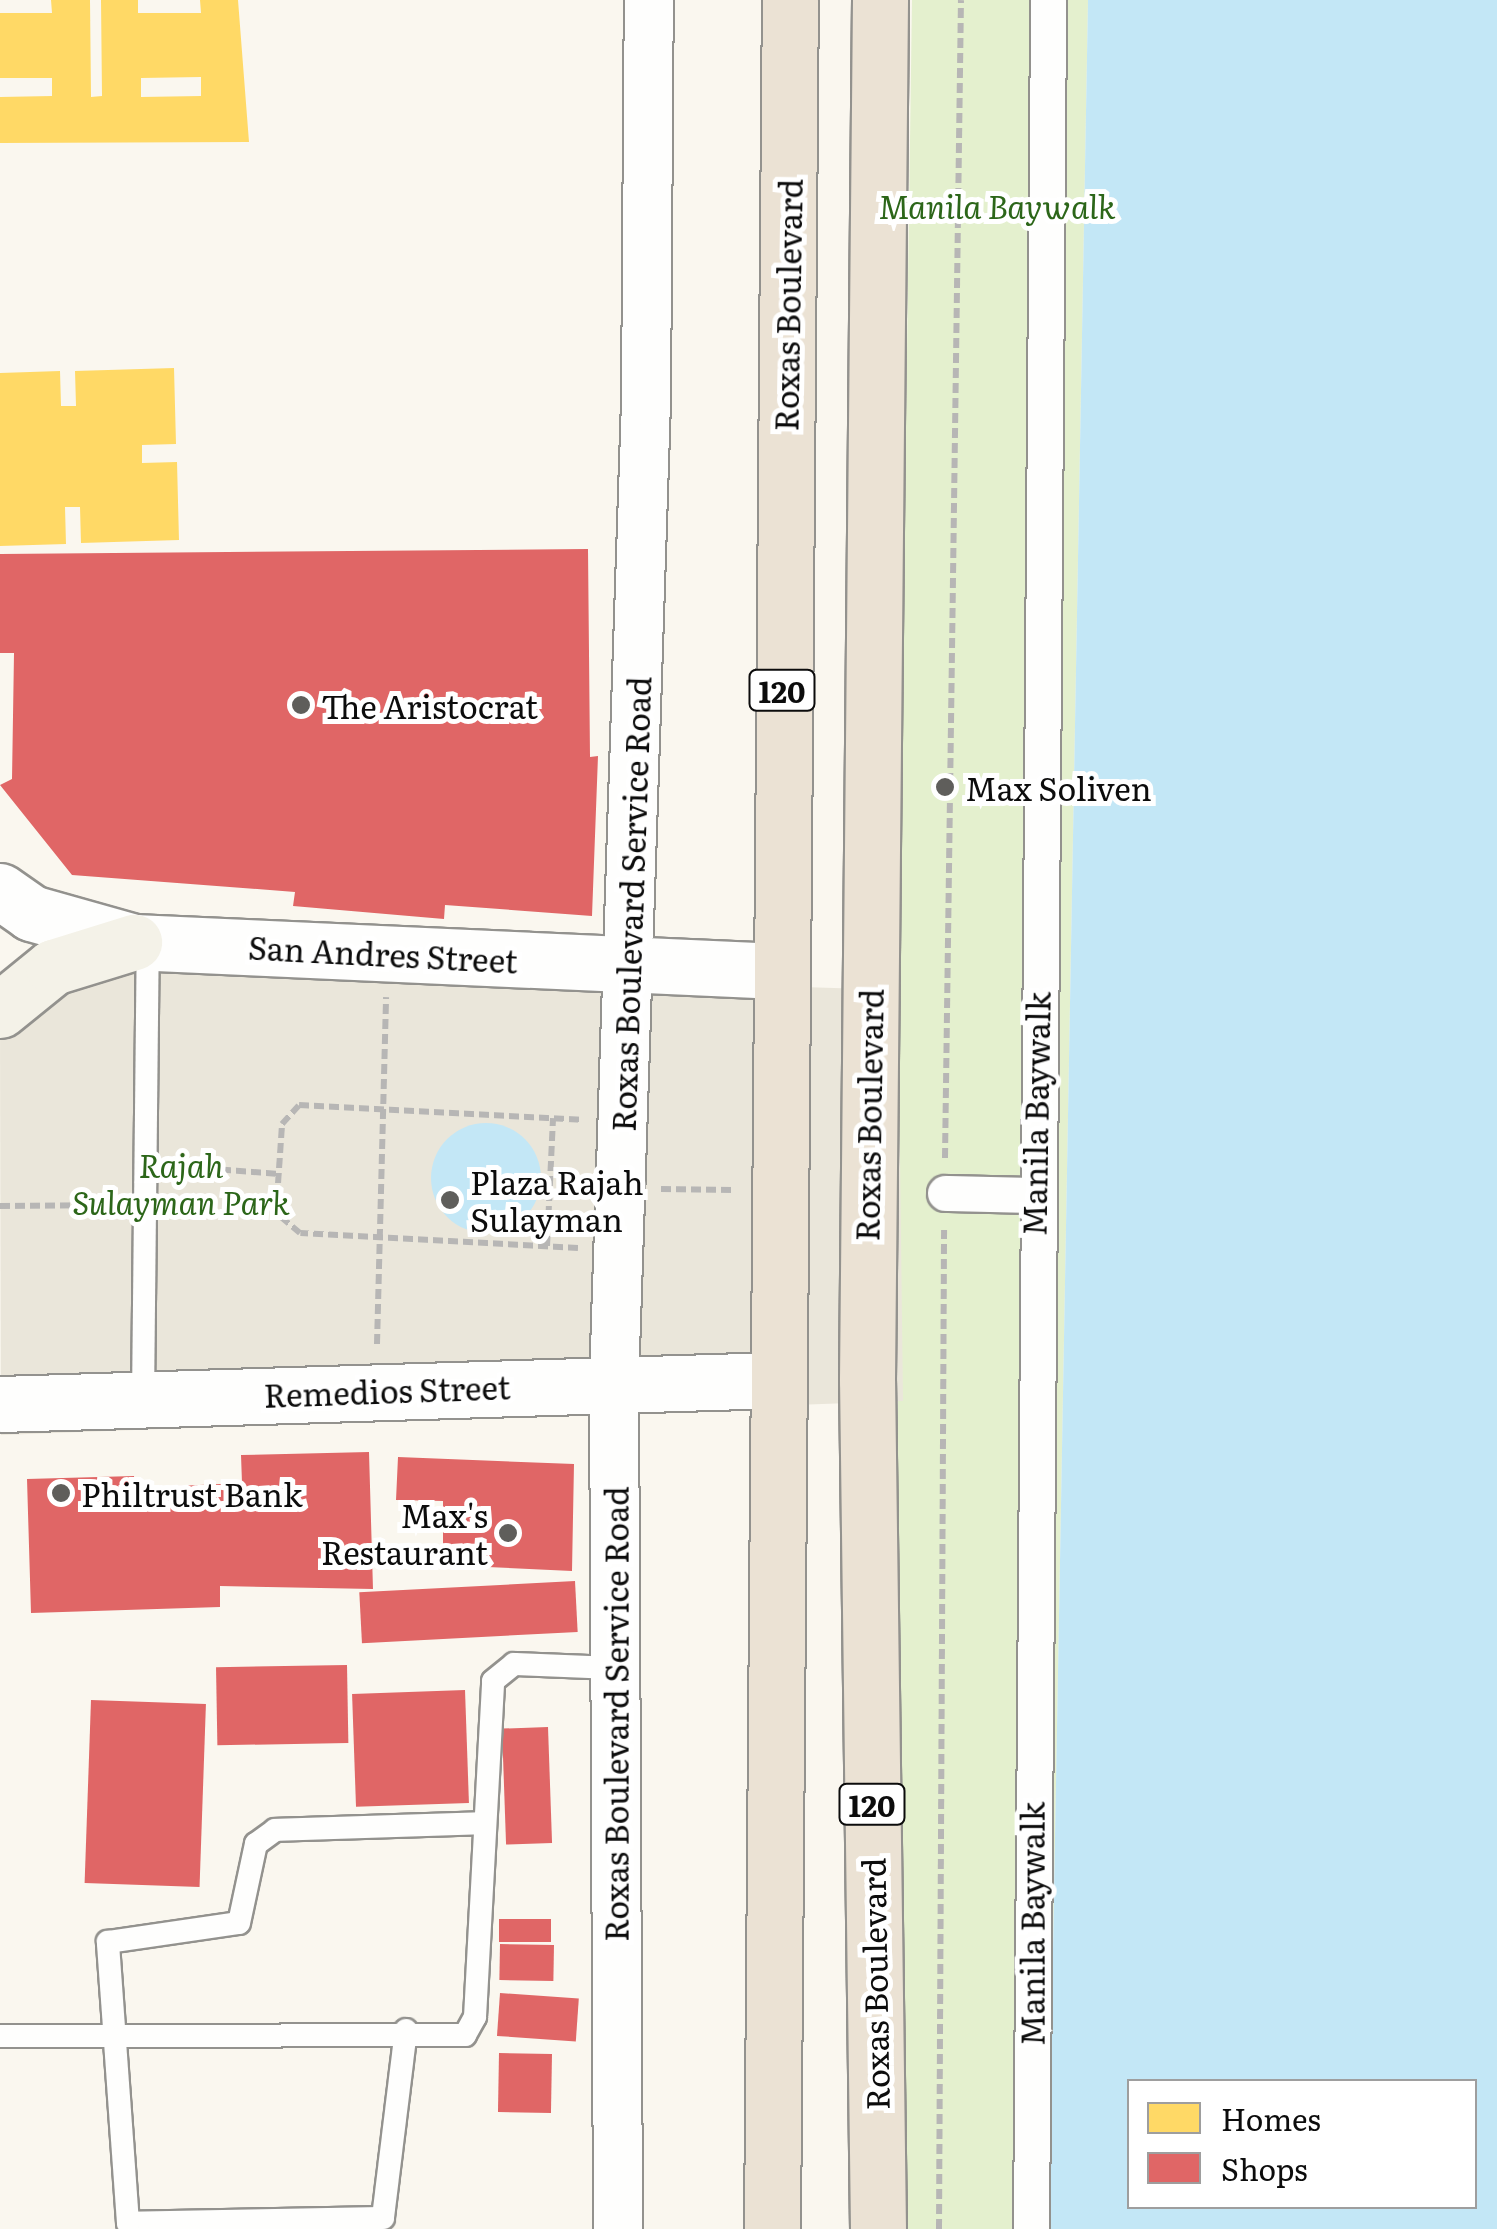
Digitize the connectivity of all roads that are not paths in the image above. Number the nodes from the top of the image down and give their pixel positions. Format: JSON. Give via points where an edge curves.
{"nodes":[{"id":1,"x":648,"y":0,"type":"edge"},
{"id":2,"x":790,"y":0,"type":"edge"},
{"id":3,"x":880,"y":0,"type":"edge"},
{"id":4,"x":1048,"y":0,"type":"edge"},
{"id":5,"x":0,"y":891,"type":"edge"},
{"id":6,"x":141,"y":941,"type":"junction"},
{"id":7,"x":628,"y":965,"type":"junction"},
{"id":8,"x":778,"y":971,"type":"junction"},
{"id":9,"x":0,"y":1010,"type":"edge"},
{"id":10,"x":944,"y":1193,"type":"road end"},
{"id":11,"x":1034,"y":1195,"type":"junction"},
{"id":12,"x":775,"y":1380,"type":"junction"},
{"id":13,"x":614,"y":1382,"type":"junction"},
{"id":14,"x":143,"y":1399,"type":"junction"},
{"id":15,"x":0,"y":1404,"type":"edge"},
{"id":16,"x":615,"y":1668,"type":"junction"},
{"id":17,"x":485,"y":1823,"type":"junction"},
{"id":18,"x":406,"y":2030,"type":"junction"},
{"id":19,"x":0,"y":2036,"type":"edge"},
{"id":20,"x":118,"y":2040,"type":"junction"},
{"id":21,"x":618,"y":2229,"type":"edge"},
{"id":22,"x":772,"y":2229,"type":"edge"},
{"id":23,"x":878,"y":2229,"type":"edge"},
{"id":24,"x":1031,"y":2229,"type":"edge"}],
"edges":[{"from":1,"to":7,"type":"street","name":"Roxas Boulevard Service Road"},
{"from":2,"to":8,"type":"highway","name":"Roxas Boulevard","number":"120"},
{"from":3,"to":23,"type":"highway","name":"Roxas Boulevard","number":"120","via":[[866,1342]]},
{"from":4,"to":11,"type":"street","name":"Manila Baywalk"},
{"from":5,"to":6,"type":"street","name":"San Andres Street","via":[[31,914]]},
{"from":6,"to":7,"type":"street","name":"San Andres Street"},
{"from":6,"to":9,"type":"main road","via":[[53,968]]},
{"from":6,"to":14,"type":"lane"},
{"from":7,"to":8,"type":"street","name":"San Andres Street"},
{"from":7,"to":13,"type":"street","name":"Roxas Boulevard Service Road"},
{"from":8,"to":12,"type":"highway","name":"Roxas Boulevard","number":"120"},
{"from":10,"to":11,"type":"street"},
{"from":11,"to":24,"type":"street","name":"Manila Baywalk"},
{"from":12,"to":13,"type":"street","name":"Remedios Street"},
{"from":12,"to":22,"type":"highway","name":"Roxas Boulevard","number":"120"},
{"from":13,"to":14,"type":"street","name":"Remedios Street"},
{"from":13,"to":16,"type":"street","name":"Roxas Boulevard Service Road"},
{"from":14,"to":15,"type":"street","name":"Remedios Street"},
{"from":16,"to":17,"type":"lane","via":[[501,1670],[493,1681]]},
{"from":16,"to":21,"type":"street","name":"Roxas Boulevard Service Road"},
{"from":17,"to":18,"type":"lane","via":[[472,2030]]},
{"from":17,"to":20,"type":"lane","via":[[264,1835],[240,1923],[108,1942]]},
{"from":18,"to":20,"type":"lane"},
{"from":18,"to":20,"type":"lane","via":[[391,2206],[372,2222],[128,2222]]},
{"from":19,"to":20,"type":"lane"}]}
